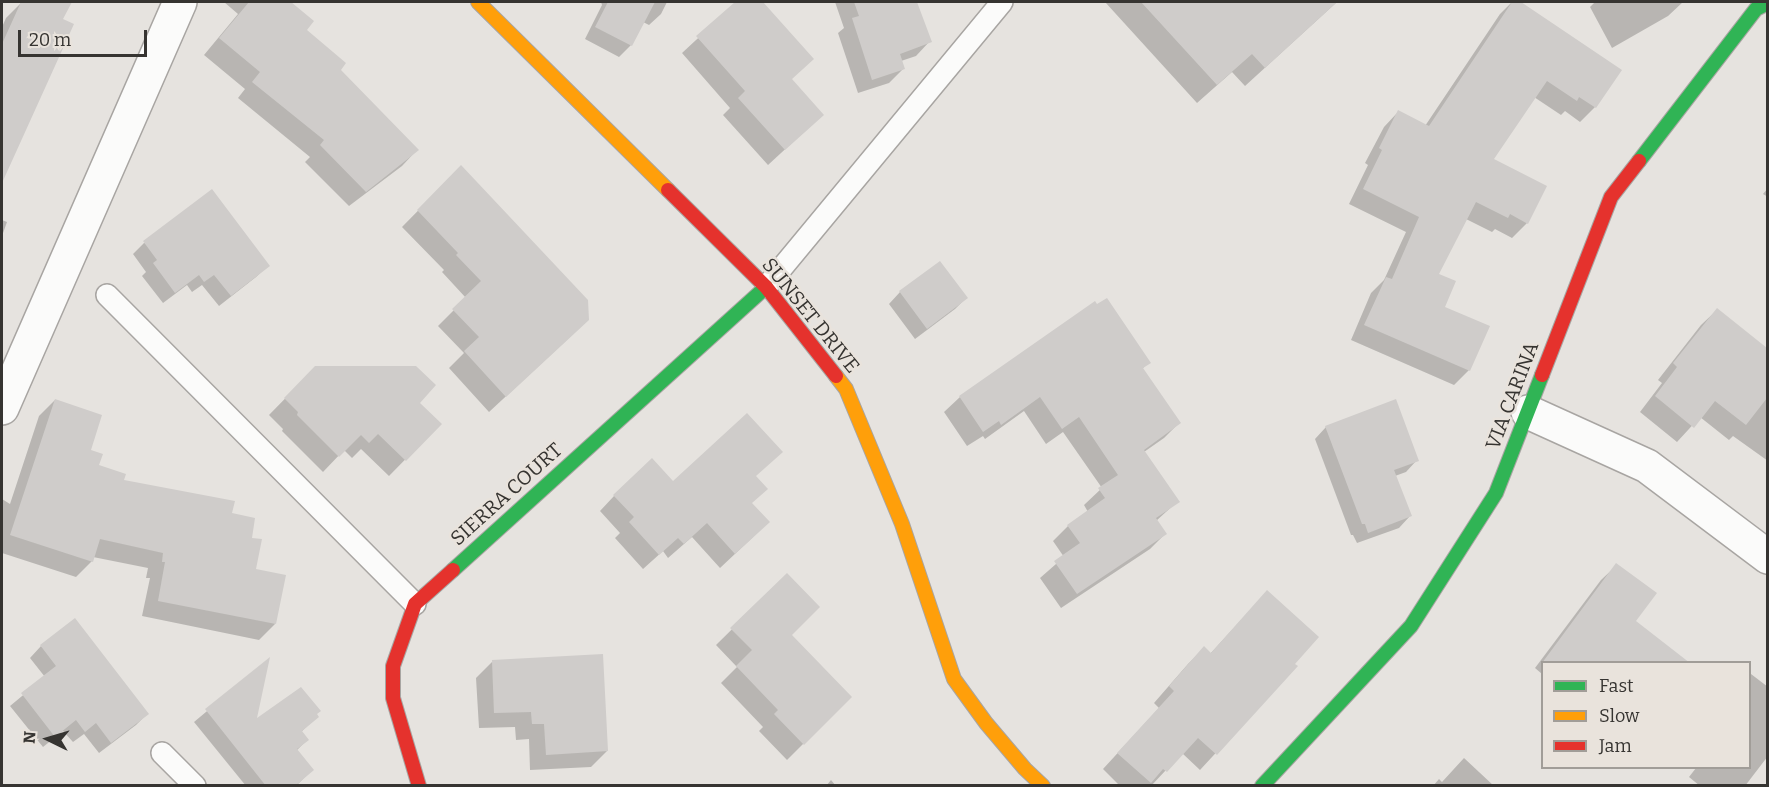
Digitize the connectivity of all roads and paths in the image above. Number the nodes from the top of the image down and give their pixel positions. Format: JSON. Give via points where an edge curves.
{"nodes":[{"id":1,"x":180,"y":2,"type":"edge"},
{"id":2,"x":478,"y":2,"type":"edge"},
{"id":3,"x":1002,"y":2,"type":"edge"},
{"id":4,"x":1767,"y":3,"type":"edge"},
{"id":5,"x":766,"y":288,"type":"junction"},
{"id":6,"x":107,"y":295,"type":"dead end"},
{"id":7,"x":2,"y":408,"type":"edge"},
{"id":8,"x":1528,"y":412,"type":"junction"},
{"id":9,"x":1767,"y":556,"type":"edge"},
{"id":10,"x":415,"y":604,"type":"junction"},
{"id":11,"x":162,"y":753,"type":"dead end"},
{"id":12,"x":195,"y":786,"type":"edge"},
{"id":13,"x":418,"y":786,"type":"edge"},
{"id":14,"x":1043,"y":786,"type":"edge"},
{"id":15,"x":1262,"y":786,"type":"edge"}],
"edges":[{"from":1,"to":7,"type":"street"},
{"from":2,"to":5,"type":"street","name":"SUNSET DRIVE"},
{"from":3,"to":5,"type":"lane"},
{"from":4,"to":8,"type":"street","name":"VIA CARINA","via":[[1756,9],[1611,197]]},
{"from":5,"to":10,"type":"street","name":"SIERRA COURT"},
{"from":5,"to":14,"type":"street","name":"SUNSET DRIVE","via":[[846,389],[902,524],[954,679],[986,723]]},
{"from":6,"to":10,"type":"lane"},
{"from":8,"to":9,"type":"street","via":[[1647,466]]},
{"from":8,"to":15,"type":"street","name":"VIA CARINA","via":[[1496,493],[1411,626]]},
{"from":10,"to":13,"type":"street","name":"SIERRA COURT","via":[[393,666],[393,698]]},
{"from":11,"to":12,"type":"lane"}]}
